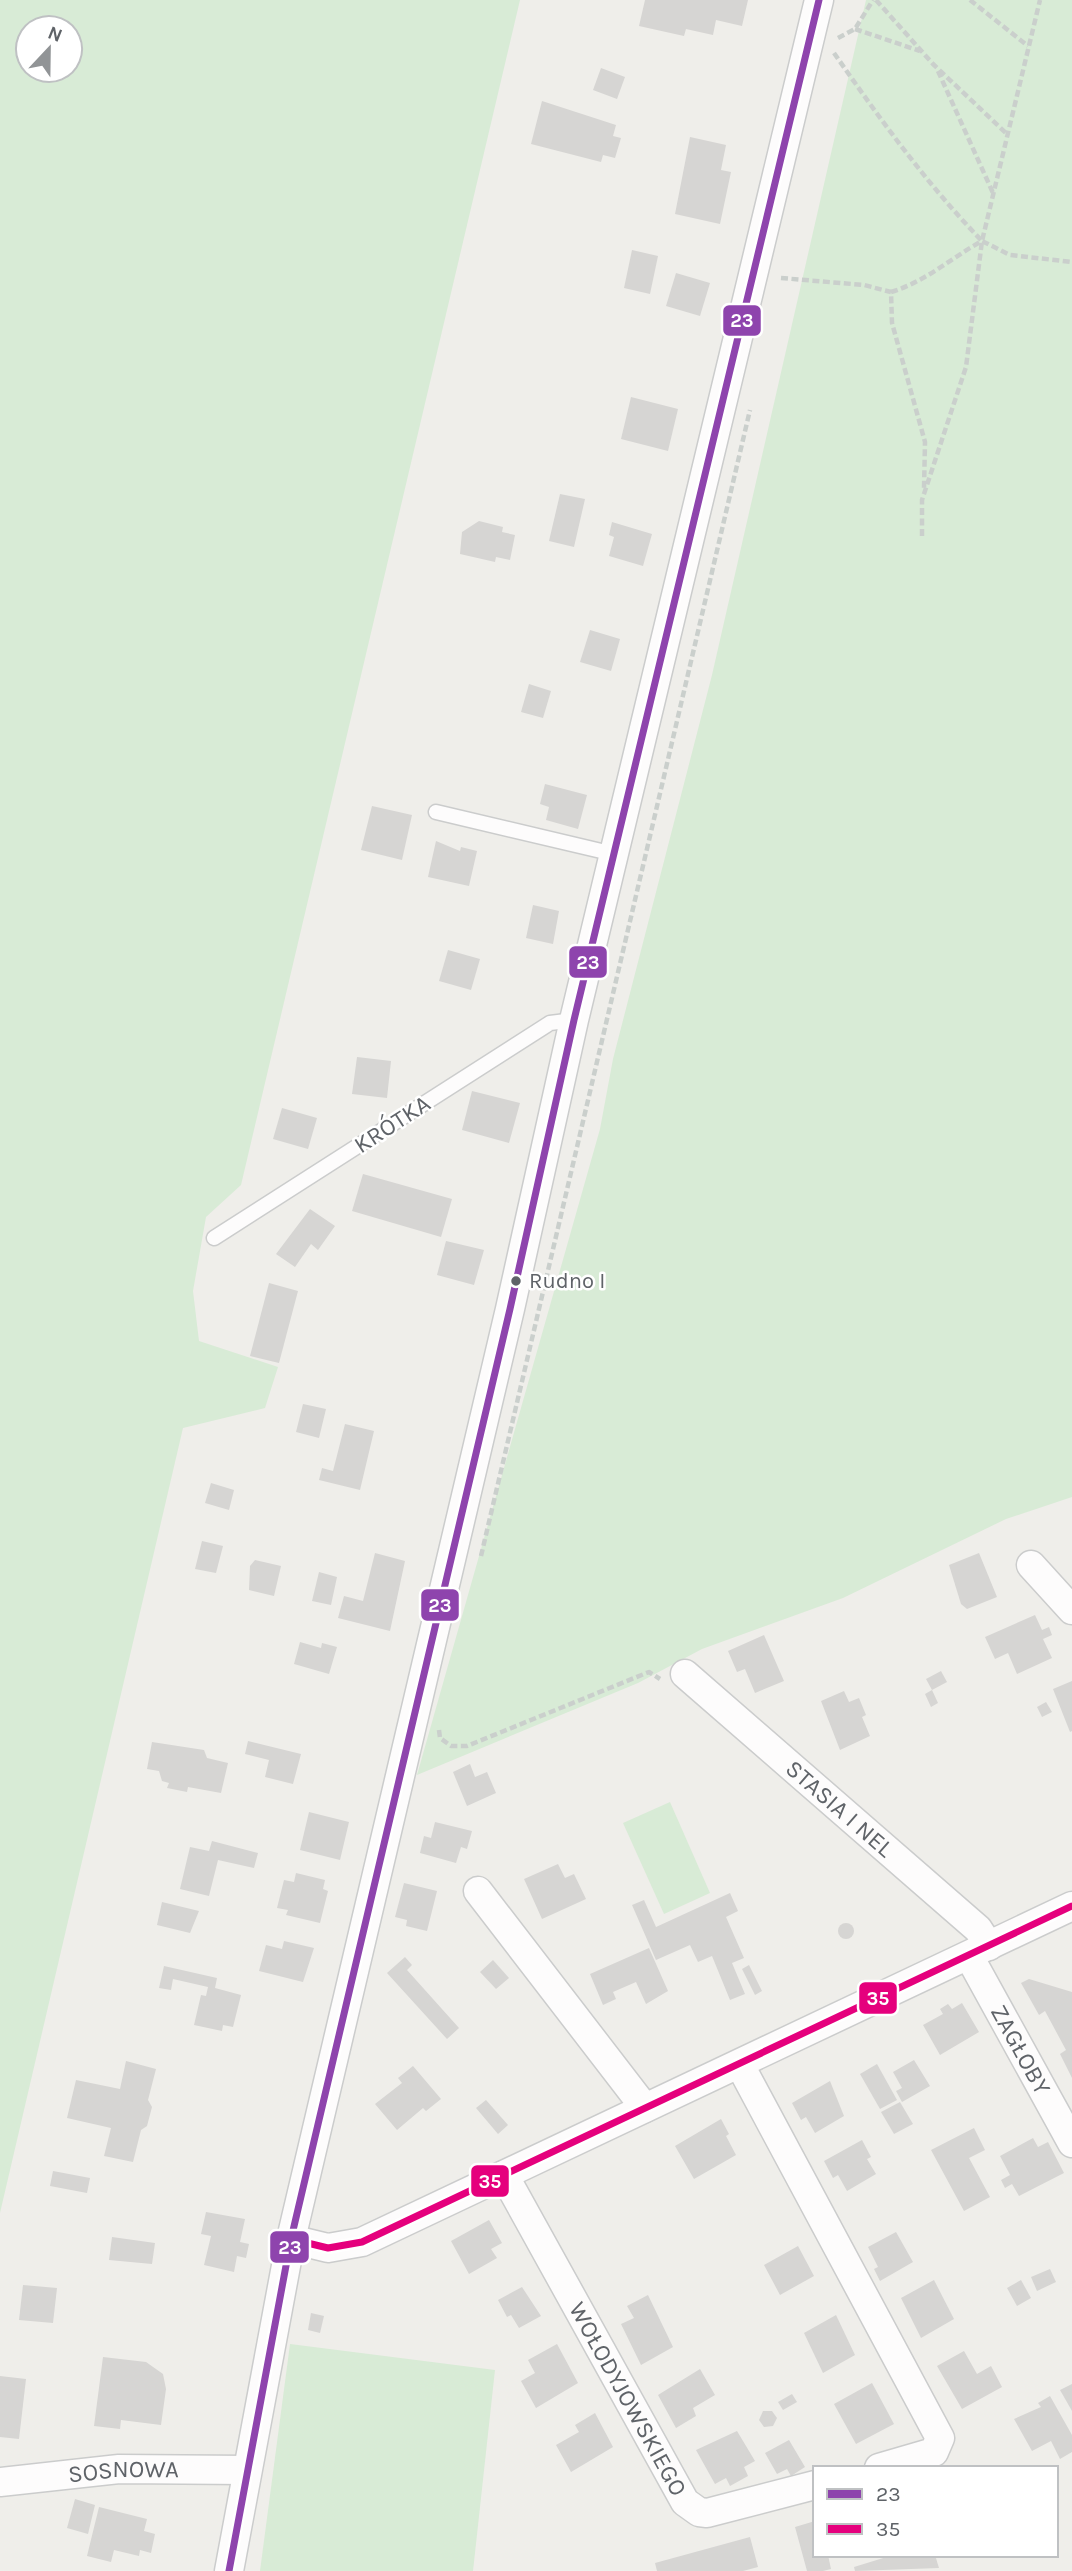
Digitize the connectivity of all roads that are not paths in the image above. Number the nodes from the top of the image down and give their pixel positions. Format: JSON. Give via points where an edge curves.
{"nodes":[{"id":1,"x":819,"y":0,"type":"edge"},
{"id":2,"x":436,"y":812,"type":"dead end"},
{"id":3,"x":614,"y":854,"type":"junction"},
{"id":4,"x":574,"y":1020,"type":"junction"},
{"id":5,"x":214,"y":1238,"type":"dead end"},
{"id":6,"x":1031,"y":1565,"type":"dead end"},
{"id":7,"x":1072,"y":1610,"type":"edge"},
{"id":8,"x":685,"y":1674,"type":"road end"},
{"id":9,"x":478,"y":1891,"type":"dead end"},
{"id":10,"x":1072,"y":1906,"type":"edge"},
{"id":11,"x":979,"y":1951,"type":"junction"},
{"id":12,"x":740,"y":2065,"type":"junction"},
{"id":13,"x":645,"y":2108,"type":"junction"},
{"id":14,"x":1072,"y":2143,"type":"edge"},
{"id":15,"x":504,"y":2175,"type":"junction"},
{"id":16,"x":291,"y":2239,"type":"junction"},
{"id":17,"x":886,"y":2466,"type":"edge"},
{"id":18,"x":247,"y":2470,"type":"junction"},
{"id":19,"x":0,"y":2482,"type":"edge"},
{"id":20,"x":813,"y":2486,"type":"edge"},
{"id":21,"x":229,"y":2571,"type":"edge"}],
"edges":[{"from":1,"to":3,"type":"street"},
{"from":2,"to":3,"type":"lane"},
{"from":3,"to":4,"type":"street"},
{"from":4,"to":5,"type":"lane","name":"KRÓTKA","via":[[550,1023]]},
{"from":4,"to":16,"type":"street"},
{"from":6,"to":7,"type":"street"},
{"from":8,"to":11,"type":"street","name":"STASIA I NEL","via":[[978,1929]]},
{"from":9,"to":13,"type":"street"},
{"from":10,"to":11,"type":"street"},
{"from":11,"to":12,"type":"street"},
{"from":11,"to":14,"type":"street","name":"ZAGŁOBY"},
{"from":12,"to":13,"type":"street"},
{"from":12,"to":17,"type":"street","via":[[940,2438],[934,2452]]},
{"from":13,"to":15,"type":"street"},
{"from":15,"to":16,"type":"street","via":[[362,2242],[328,2248]]},
{"from":15,"to":20,"type":"street","name":"WOŁODYJOWSKIEGO","via":[[685,2502],[707,2513]]},
{"from":16,"to":18,"type":"street"},
{"from":18,"to":19,"type":"street","name":"SOSNOWA","via":[[119,2469]]},
{"from":18,"to":21,"type":"street"}]}
